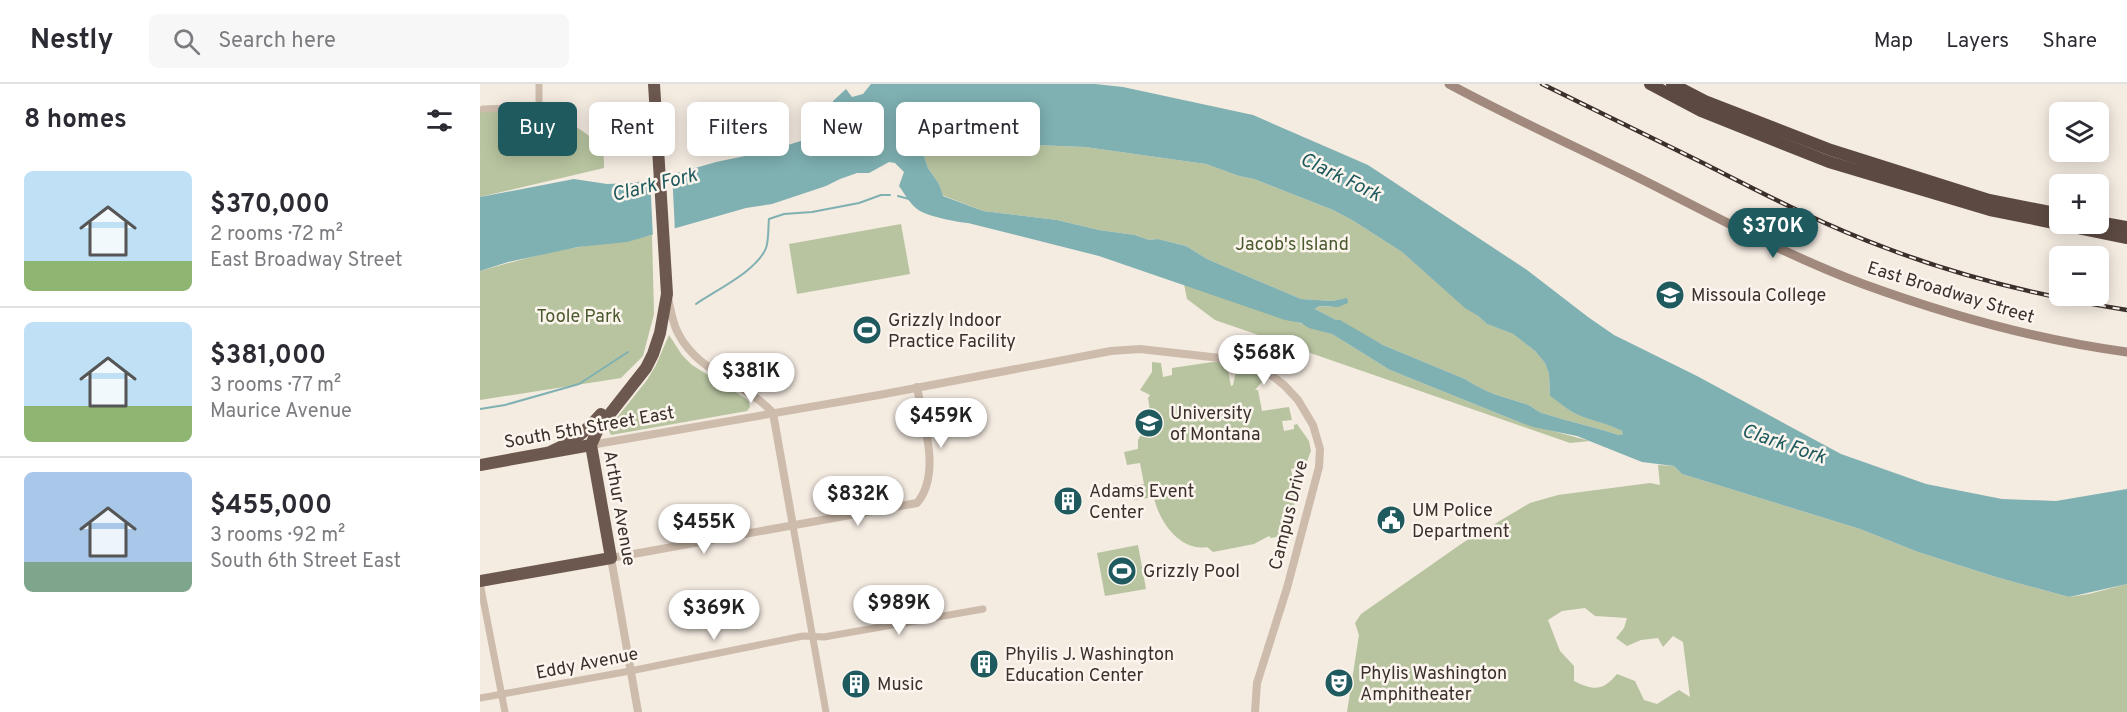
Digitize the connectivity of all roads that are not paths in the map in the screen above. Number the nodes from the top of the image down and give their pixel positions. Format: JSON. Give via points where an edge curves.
{"nodes":[{"id":1,"x":539,"y":84,"type":"edge"},
{"id":2,"x":654,"y":84,"type":"edge"},
{"id":3,"x":1449,"y":84,"type":"edge"},
{"id":4,"x":1650,"y":84,"type":"edge"},
{"id":5,"x":1672,"y":84,"type":"edge"},
{"id":6,"x":483,"y":109,"type":"dead end"},
{"id":7,"x":1789,"y":140,"type":"junction"},
{"id":8,"x":2049,"y":212,"type":"edge"},
{"id":9,"x":2109,"y":224,"type":"edge"},
{"id":10,"x":2127,"y":227,"type":"edge"},
{"id":11,"x":2127,"y":238,"type":"edge"},
{"id":12,"x":667,"y":294,"type":"junction"},
{"id":13,"x":2127,"y":352,"type":"edge"},
{"id":14,"x":646,"y":368,"type":"junction"},
{"id":15,"x":917,"y":387,"type":"junction"},
{"id":16,"x":773,"y":413,"type":"junction"},
{"id":17,"x":591,"y":445,"type":"junction"},
{"id":18,"x":552,"y":451,"type":"junction"},
{"id":19,"x":480,"y":465,"type":"edge"},
{"id":20,"x":794,"y":525,"type":"junction"},
{"id":21,"x":610,"y":558,"type":"junction"},
{"id":22,"x":480,"y":582,"type":"edge"},
{"id":23,"x":983,"y":609,"type":"dead end"},
{"id":24,"x":813,"y":636,"type":"junction"},
{"id":25,"x":630,"y":671,"type":"junction"},
{"id":26,"x":502,"y":694,"type":"junction"},
{"id":27,"x":480,"y":698,"type":"edge"},
{"id":28,"x":505,"y":712,"type":"edge"},
{"id":29,"x":638,"y":712,"type":"edge"},
{"id":30,"x":826,"y":712,"type":"edge"},
{"id":31,"x":1256,"y":712,"type":"edge"}],
"edges":[{"from":1,"to":6,"type":"street","via":[[539,107]]},
{"from":2,"to":12,"type":"highway","name":"Arthur Avenue"},
{"from":3,"to":13,"type":"main road","name":"East Broadway Street","via":[[1797,256],[1861,283],[2028,334]]},
{"from":4,"to":7,"type":"highway","via":[[1701,111]]},
{"from":5,"to":7,"type":"highway"},
{"from":7,"to":8,"type":"highway","via":[[1989,200]]},
{"from":7,"to":11,"type":"highway","via":[[1829,162],[1990,210]]},
{"from":9,"to":10,"type":"highway"},
{"from":12,"to":14,"type":"highway","name":"Arthur Avenue","via":[[660,333]]},
{"from":12,"to":16,"type":"street","via":[[674,324],[690,352]]},
{"from":14,"to":17,"type":"highway","name":"Arthur Avenue","via":[[608,416]]},
{"from":14,"to":18,"type":"highway","via":[[582,435]]},
{"from":15,"to":16,"type":"street","name":"South 5th Street East"},
{"from":15,"to":20,"type":"street","via":[[929,465],[927,486],[917,502]]},
{"from":15,"to":31,"type":"street","name":"Campus Drive","via":[[1140,349],[1238,360],[1267,372],[1284,385],[1313,424],[1320,458],[1298,550],[1257,683]]},
{"from":16,"to":17,"type":"street","name":"South 5th Street East"},
{"from":16,"to":20,"type":"street"},
{"from":17,"to":18,"type":"highway","name":"South 5th Street East"},
{"from":17,"to":21,"type":"highway","name":"Arthur Avenue"},
{"from":18,"to":19,"type":"highway","name":"South 5th Street East"},
{"from":20,"to":21,"type":"street"},
{"from":20,"to":24,"type":"street"},
{"from":21,"to":22,"type":"highway"},
{"from":21,"to":25,"type":"street","name":"Arthur Avenue"},
{"from":22,"to":26,"type":"street"},
{"from":23,"to":24,"type":"street","name":"Eddy Avenue"},
{"from":24,"to":25,"type":"street","name":"Eddy Avenue"},
{"from":24,"to":30,"type":"street"},
{"from":25,"to":26,"type":"street","name":"Eddy Avenue"},
{"from":25,"to":29,"type":"street","name":"Arthur Avenue"},
{"from":26,"to":27,"type":"street","name":"Eddy Avenue"},
{"from":26,"to":28,"type":"street"}]}
